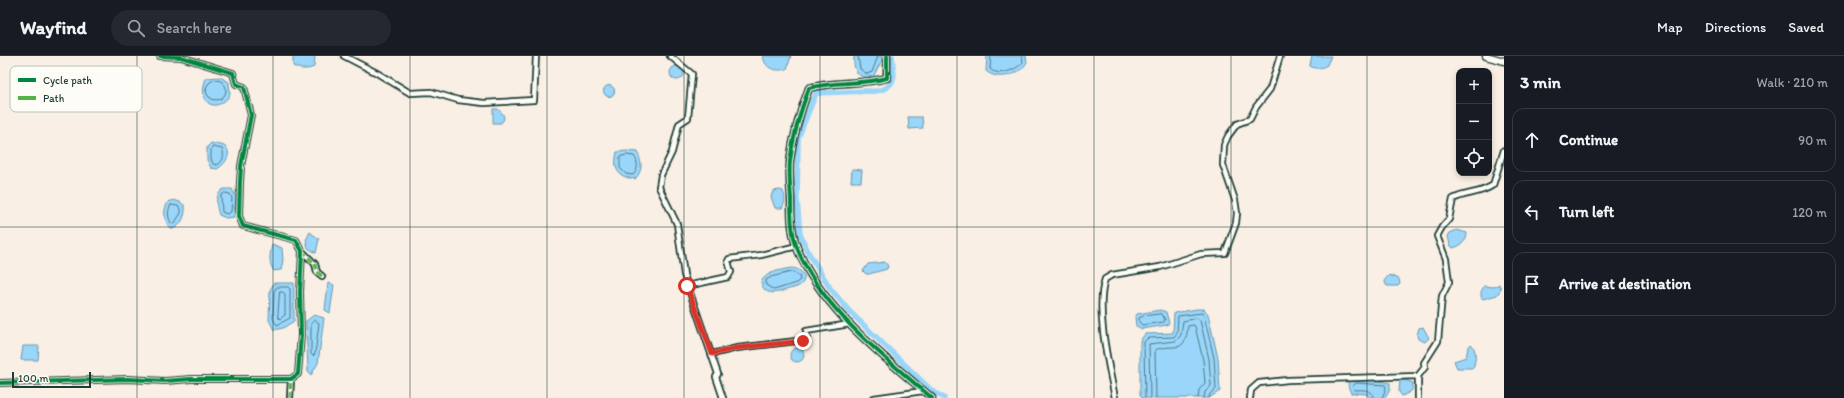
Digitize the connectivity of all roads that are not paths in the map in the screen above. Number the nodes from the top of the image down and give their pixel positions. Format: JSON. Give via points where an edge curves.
{"nodes":[{"id":1,"x":160,"y":56,"type":"edge"},
{"id":2,"x":344,"y":56,"type":"edge"},
{"id":3,"x":536,"y":56,"type":"edge"},
{"id":4,"x":670,"y":56,"type":"edge"},
{"id":5,"x":887,"y":56,"type":"edge"},
{"id":6,"x":1280,"y":56,"type":"edge"},
{"id":7,"x":1486,"y":56,"type":"edge"},
{"id":8,"x":1504,"y":61,"type":"edge"},
{"id":9,"x":1504,"y":150,"type":"edge"},
{"id":10,"x":797,"y":246,"type":"junction"},
{"id":11,"x":302,"y":251,"type":"junction"},
{"id":12,"x":322,"y":276,"type":"dead end"},
{"id":13,"x":687,"y":286,"type":"junction"},
{"id":14,"x":850,"y":324,"type":"junction"},
{"id":15,"x":712,"y":354,"type":"junction"},
{"id":16,"x":1418,"y":376,"type":"junction"},
{"id":17,"x":291,"y":379,"type":"junction"},
{"id":18,"x":0,"y":382,"type":"edge"},
{"id":19,"x":923,"y":391,"type":"junction"},
{"id":20,"x":290,"y":398,"type":"edge"},
{"id":21,"x":723,"y":398,"type":"edge"},
{"id":22,"x":874,"y":398,"type":"edge"},
{"id":23,"x":932,"y":398,"type":"edge"},
{"id":24,"x":1115,"y":398,"type":"edge"},
{"id":25,"x":1250,"y":398,"type":"edge"},
{"id":26,"x":1418,"y":398,"type":"edge"}],
"edges":[{"from":1,"to":11,"type":"street","via":[[181,57],[233,73],[236,84],[244,87],[251,115],[241,166],[240,223],[296,240]]},
{"from":2,"to":3,"type":"street","via":[[410,93],[430,92],[458,100],[484,103],[534,100]]},
{"from":4,"to":13,"type":"street","via":[[692,74],[688,118],[679,124],[659,187],[677,224]]},
{"from":5,"to":10,"type":"street","via":[[887,78],[872,82],[809,88],[797,121],[790,162],[791,222]]},
{"from":6,"to":24,"type":"street","via":[[1270,89],[1250,119],[1234,128],[1224,146],[1223,165],[1237,213],[1225,253],[1201,254],[1160,267],[1112,275],[1105,279],[1101,305],[1102,320]]},
{"from":7,"to":8,"type":"street"},
{"from":9,"to":16,"type":"street","via":[[1493,185],[1453,199],[1449,219],[1437,236],[1446,259],[1449,282],[1442,296],[1438,341]]},
{"from":10,"to":13,"type":"street","via":[[761,255],[729,259],[731,272],[728,278]]},
{"from":10,"to":14,"type":"street","via":[[825,295]]},
{"from":11,"to":12,"type":"street","via":[[315,264],[317,272]]},
{"from":11,"to":17,"type":"street","via":[[298,374]]},
{"from":13,"to":15,"type":"street"},
{"from":14,"to":15,"type":"street","via":[[806,331],[805,340],[737,348]]},
{"from":14,"to":19,"type":"street"},
{"from":15,"to":21,"type":"street"},
{"from":16,"to":25,"type":"street","via":[[1258,383],[1251,390]]},
{"from":16,"to":26,"type":"street"},
{"from":17,"to":18,"type":"street"},
{"from":17,"to":20,"type":"street"},
{"from":19,"to":22,"type":"street"},
{"from":19,"to":23,"type":"street"}]}
